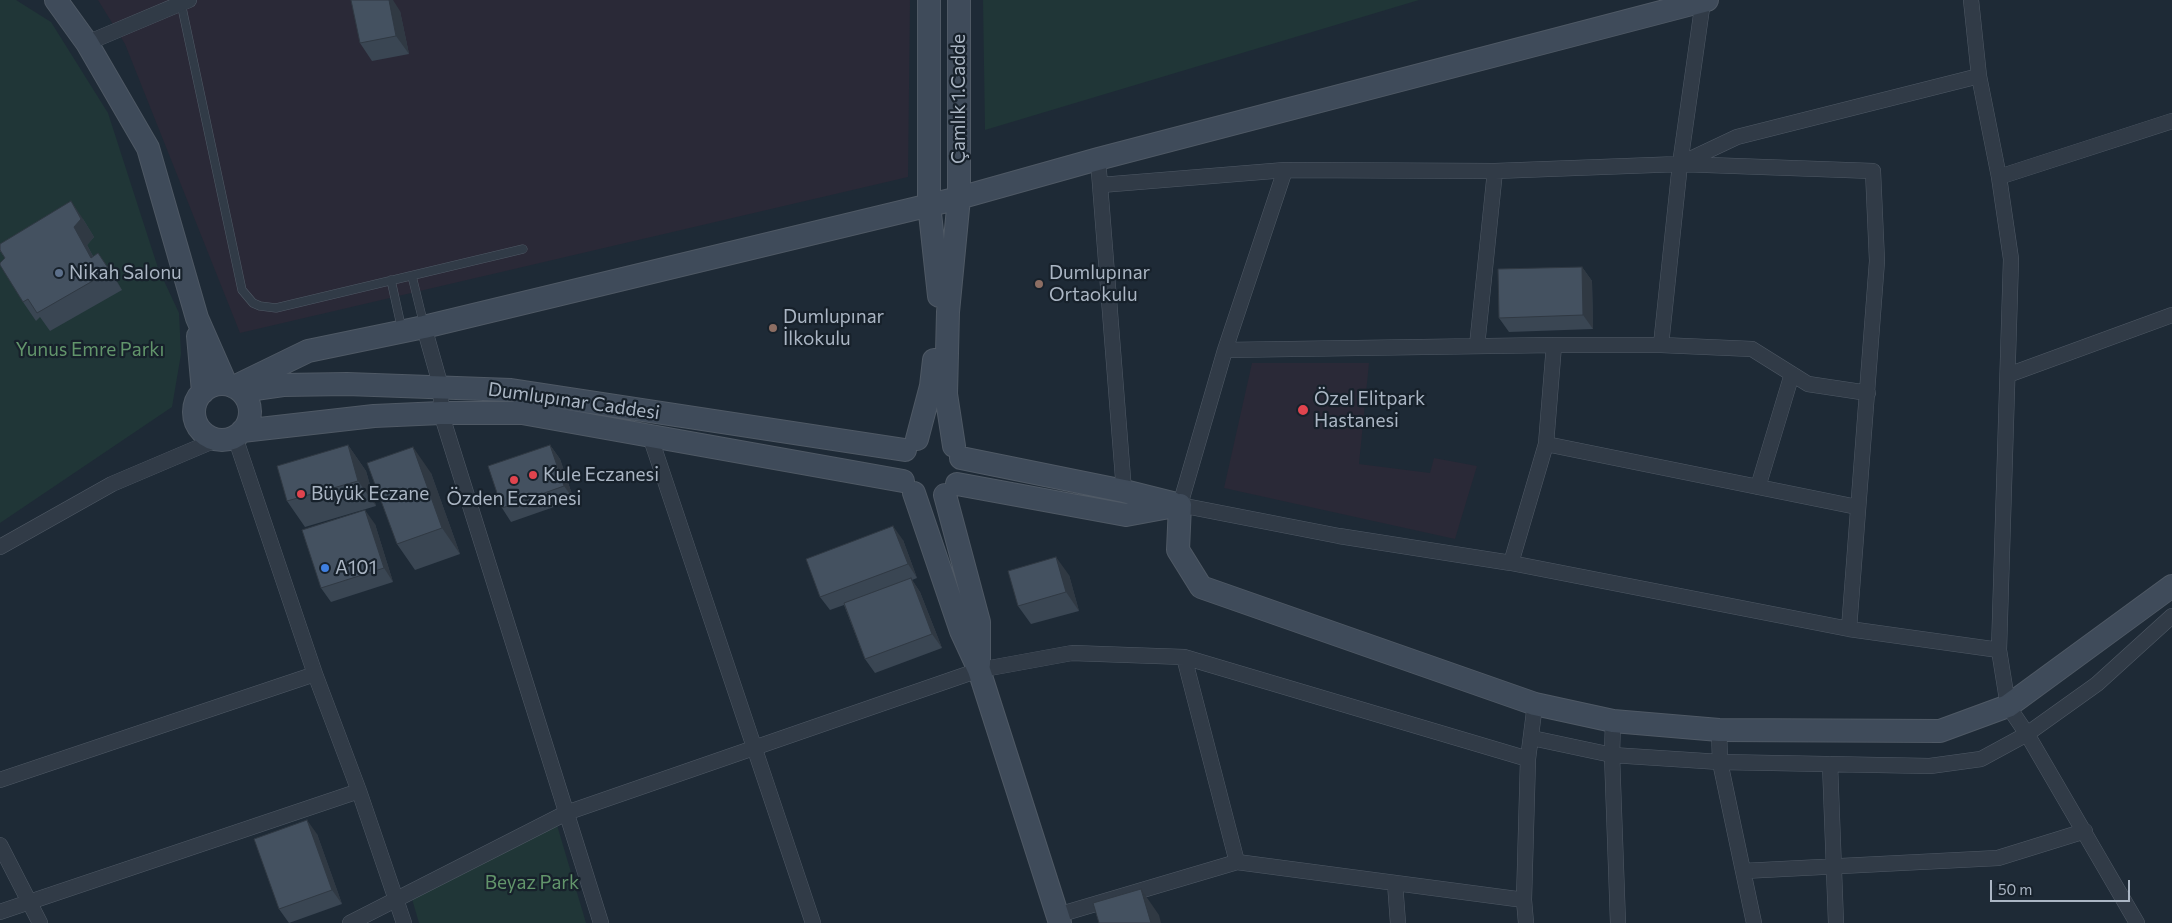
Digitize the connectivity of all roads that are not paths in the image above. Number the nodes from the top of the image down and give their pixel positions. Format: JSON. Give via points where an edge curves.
{"nodes":[{"id":1,"x":37,"y":0,"type":"edge"},
{"id":2,"x":929,"y":0,"type":"edge"},
{"id":3,"x":959,"y":0,"type":"edge"},
{"id":4,"x":1971,"y":0,"type":"edge"},
{"id":5,"x":185,"y":1,"type":"edge"},
{"id":6,"x":1705,"y":1,"type":"edge"},
{"id":7,"x":60,"y":6,"type":"edge"},
{"id":8,"x":87,"y":42,"type":"junction"},
{"id":9,"x":1979,"y":76,"type":"junction"},
{"id":10,"x":2172,"y":121,"type":"edge"},
{"id":11,"x":1098,"y":159,"type":"junction"},
{"id":12,"x":1680,"y":164,"type":"junction"},
{"id":13,"x":1285,"y":170,"type":"junction"},
{"id":14,"x":1495,"y":171,"type":"junction"},
{"id":15,"x":1999,"y":177,"type":"junction"},
{"id":16,"x":1101,"y":185,"type":"junction"},
{"id":17,"x":959,"y":198,"type":"junction"},
{"id":18,"x":929,"y":204,"type":"junction"},
{"id":19,"x":523,"y":249,"type":"dead end"},
{"id":20,"x":412,"y":276,"type":"junction"},
{"id":21,"x":391,"y":280,"type":"junction"},
{"id":22,"x":2172,"y":315,"type":"edge"},
{"id":23,"x":197,"y":318,"type":"junction"},
{"id":24,"x":424,"y":326,"type":"junction"},
{"id":25,"x":402,"y":331,"type":"junction"},
{"id":26,"x":1554,"y":345,"type":"junction"},
{"id":27,"x":1661,"y":345,"type":"junction"},
{"id":28,"x":1477,"y":346,"type":"junction"},
{"id":29,"x":1226,"y":350,"type":"junction"},
{"id":30,"x":1792,"y":374,"type":"junction"},
{"id":31,"x":2008,"y":375,"type":"junction"},
{"id":32,"x":234,"y":387,"type":"junction"},
{"id":33,"x":441,"y":387,"type":"junction"},
{"id":34,"x":203,"y":392,"type":"junction"},
{"id":35,"x":1868,"y":393,"type":"junction"},
{"id":36,"x":441,"y":413,"type":"junction"},
{"id":37,"x":232,"y":436,"type":"junction"},
{"id":38,"x":650,"y":436,"type":"junction"},
{"id":39,"x":911,"y":444,"type":"junction"},
{"id":40,"x":1546,"y":444,"type":"junction"},
{"id":41,"x":958,"y":452,"type":"junction"},
{"id":42,"x":908,"y":487,"type":"junction"},
{"id":43,"x":1758,"y":487,"type":"junction"},
{"id":44,"x":951,"y":489,"type":"junction"},
{"id":45,"x":1124,"y":491,"type":"junction"},
{"id":46,"x":1180,"y":505,"type":"junction"},
{"id":47,"x":1857,"y":506,"type":"junction"},
{"id":48,"x":0,"y":547,"type":"edge"},
{"id":49,"x":1511,"y":563,"type":"junction"},
{"id":50,"x":2172,"y":586,"type":"edge"},
{"id":51,"x":2172,"y":616,"type":"edge"},
{"id":52,"x":1849,"y":629,"type":"junction"},
{"id":53,"x":1999,"y":650,"type":"junction"},
{"id":54,"x":1184,"y":657,"type":"junction"},
{"id":55,"x":980,"y":670,"type":"junction"},
{"id":56,"x":314,"y":674,"type":"junction"},
{"id":57,"x":1535,"y":704,"type":"junction"},
{"id":58,"x":2008,"y":706,"type":"junction"},
{"id":59,"x":1613,"y":721,"type":"junction"},
{"id":60,"x":1719,"y":730,"type":"junction"},
{"id":61,"x":2027,"y":734,"type":"junction"},
{"id":62,"x":1532,"y":738,"type":"junction"},
{"id":63,"x":753,"y":747,"type":"junction"},
{"id":64,"x":1612,"y":755,"type":"junction"},
{"id":65,"x":1528,"y":759,"type":"junction"},
{"id":66,"x":1720,"y":762,"type":"junction"},
{"id":67,"x":1830,"y":764,"type":"junction"},
{"id":68,"x":0,"y":780,"type":"edge"},
{"id":69,"x":359,"y":791,"type":"junction"},
{"id":70,"x":566,"y":813,"type":"junction"},
{"id":71,"x":2084,"y":831,"type":"junction"},
{"id":72,"x":0,"y":845,"type":"edge"},
{"id":73,"x":1237,"y":862,"type":"junction"},
{"id":74,"x":1834,"y":866,"type":"junction"},
{"id":75,"x":1744,"y":871,"type":"junction"},
{"id":76,"x":1395,"y":883,"type":"junction"},
{"id":77,"x":396,"y":899,"type":"junction"},
{"id":78,"x":1524,"y":900,"type":"junction"},
{"id":79,"x":30,"y":902,"type":"junction"},
{"id":80,"x":0,"y":912,"type":"edge"},
{"id":81,"x":1059,"y":919,"type":"edge"},
{"id":82,"x":40,"y":923,"type":"edge"},
{"id":83,"x":350,"y":923,"type":"edge"},
{"id":84,"x":404,"y":923,"type":"edge"},
{"id":85,"x":601,"y":923,"type":"edge"},
{"id":86,"x":813,"y":923,"type":"edge"},
{"id":87,"x":1398,"y":923,"type":"edge"},
{"id":88,"x":1526,"y":923,"type":"edge"},
{"id":89,"x":1618,"y":923,"type":"edge"},
{"id":90,"x":1754,"y":923,"type":"edge"},
{"id":91,"x":1836,"y":923,"type":"edge"},
{"id":92,"x":2137,"y":923,"type":"edge"}],
"edges":[{"from":1,"to":7,"type":"street"},
{"from":2,"to":18,"type":"street"},
{"from":3,"to":17,"type":"street","name":"Çamlık 1.Cadde"},
{"from":4,"to":9,"type":"street"},
{"from":5,"to":8,"type":"street"},
{"from":5,"to":21,"type":"lane","via":[[242,290],[246,297],[260,306],[276,308]]},
{"from":6,"to":11,"type":"street"},
{"from":6,"to":12,"type":"street"},
{"from":7,"to":8,"type":"street"},
{"from":8,"to":23,"type":"street","via":[[148,148]]},
{"from":9,"to":12,"type":"street","via":[[1737,137]]},
{"from":9,"to":15,"type":"street"},
{"from":10,"to":15,"type":"street"},
{"from":11,"to":16,"type":"street"},
{"from":11,"to":17,"type":"street"},
{"from":12,"to":14,"type":"street"},
{"from":12,"to":27,"type":"street"},
{"from":12,"to":35,"type":"street","via":[[1873,171],[1877,261]]},
{"from":13,"to":14,"type":"street"},
{"from":13,"to":16,"type":"street"},
{"from":13,"to":29,"type":"street"},
{"from":14,"to":28,"type":"street"},
{"from":15,"to":31,"type":"street","via":[[2011,259]]},
{"from":16,"to":45,"type":"street"},
{"from":17,"to":18,"type":"street"},
{"from":17,"to":41,"type":"street","name":"Çamlık 1.Cadde","via":[[948,312],[946,394]]},
{"from":18,"to":24,"type":"street"},
{"from":18,"to":39,"type":"street","via":[[939,297],[931,386]]},
{"from":19,"to":20,"type":"lane"},
{"from":20,"to":21,"type":"lane"},
{"from":20,"to":24,"type":"lane"},
{"from":21,"to":25,"type":"lane"},
{"from":22,"to":31,"type":"street"},
{"from":23,"to":32,"type":"street"},
{"from":23,"to":34,"type":"street"},
{"from":24,"to":25,"type":"street"},
{"from":24,"to":33,"type":"street"},
{"from":25,"to":32,"type":"street","via":[[308,352]]},
{"from":26,"to":27,"type":"street"},
{"from":26,"to":28,"type":"street"},
{"from":26,"to":40,"type":"street"},
{"from":27,"to":30,"type":"street","via":[[1752,348]]},
{"from":28,"to":29,"type":"street"},
{"from":29,"to":46,"type":"street"},
{"from":30,"to":35,"type":"street","via":[[1808,384]]},
{"from":30,"to":43,"type":"street"},
{"from":31,"to":53,"type":"street"},
{"from":32,"to":33,"type":"street","name":"Dumlupınar Caddesi"},
{"from":32,"to":34,"type":"street","via":[[218,384]]},
{"from":32,"to":37,"type":"street","via":[[247,398],[250,416]]},
{"from":33,"to":36,"type":"street"},
{"from":33,"to":39,"type":"street","name":"Dumlupınar Caddesi","via":[[511,390]]},
{"from":34,"to":37,"type":"street","via":[[195,407],[197,424],[210,437]]},
{"from":35,"to":47,"type":"street"},
{"from":36,"to":37,"type":"street","name":"Dumlupınar Caddesi","via":[[374,416]]},
{"from":36,"to":38,"type":"street","name":"Dumlupınar Caddesi","via":[[522,413]]},
{"from":36,"to":70,"type":"street"},
{"from":37,"to":48,"type":"street","via":[[112,484]]},
{"from":37,"to":56,"type":"street"},
{"from":38,"to":42,"type":"street","name":"Dumlupınar Caddesi"},
{"from":38,"to":63,"type":"street"},
{"from":39,"to":41,"type":"street","via":[[930,436],[944,439]]},
{"from":39,"to":42,"type":"street","via":[[900,465]]},
{"from":40,"to":43,"type":"street"},
{"from":40,"to":49,"type":"street"},
{"from":41,"to":44,"type":"street","via":[[962,471]]},
{"from":41,"to":45,"type":"street"},
{"from":42,"to":44,"type":"street","via":[[929,498]]},
{"from":42,"to":55,"type":"street","via":[[961,632]]},
{"from":43,"to":47,"type":"street"},
{"from":44,"to":46,"type":"street","via":[[1126,514]]},
{"from":44,"to":55,"type":"street","via":[[979,622]]},
{"from":45,"to":46,"type":"street"},
{"from":46,"to":49,"type":"street","via":[[1339,536]]},
{"from":46,"to":57,"type":"street","via":[[1178,550],[1201,587]]},
{"from":47,"to":52,"type":"street"},
{"from":49,"to":52,"type":"street"},
{"from":50,"to":58,"type":"street"},
{"from":51,"to":61,"type":"street","via":[[2097,684]]},
{"from":52,"to":53,"type":"street"},
{"from":53,"to":58,"type":"street"},
{"from":54,"to":55,"type":"street","via":[[1072,653]]},
{"from":54,"to":65,"type":"street"},
{"from":54,"to":73,"type":"street"},
{"from":55,"to":63,"type":"street"},
{"from":55,"to":81,"type":"street"},
{"from":56,"to":68,"type":"street"},
{"from":56,"to":69,"type":"street"},
{"from":57,"to":59,"type":"street"},
{"from":57,"to":62,"type":"street"},
{"from":58,"to":60,"type":"street","via":[[1940,731]]},
{"from":58,"to":61,"type":"street"},
{"from":59,"to":60,"type":"street"},
{"from":59,"to":64,"type":"street"},
{"from":60,"to":66,"type":"street"},
{"from":61,"to":67,"type":"street","via":[[1981,759],[1930,766]]},
{"from":61,"to":71,"type":"street"},
{"from":62,"to":64,"type":"street"},
{"from":62,"to":65,"type":"street"},
{"from":63,"to":70,"type":"street"},
{"from":63,"to":86,"type":"street"},
{"from":64,"to":66,"type":"street"},
{"from":64,"to":89,"type":"street"},
{"from":65,"to":78,"type":"street"},
{"from":66,"to":67,"type":"street"},
{"from":66,"to":75,"type":"street"},
{"from":67,"to":74,"type":"street"},
{"from":69,"to":77,"type":"street"},
{"from":69,"to":79,"type":"street"},
{"from":70,"to":77,"type":"street"},
{"from":70,"to":85,"type":"street"},
{"from":71,"to":74,"type":"street","via":[[1998,858]]},
{"from":71,"to":92,"type":"street"},
{"from":72,"to":79,"type":"street"},
{"from":73,"to":76,"type":"street"},
{"from":73,"to":81,"type":"street"},
{"from":74,"to":75,"type":"street"},
{"from":74,"to":91,"type":"street"},
{"from":75,"to":90,"type":"street"},
{"from":76,"to":78,"type":"street"},
{"from":76,"to":87,"type":"street"},
{"from":77,"to":83,"type":"street"},
{"from":77,"to":84,"type":"street"},
{"from":78,"to":88,"type":"street"},
{"from":79,"to":80,"type":"street"},
{"from":79,"to":82,"type":"street"}]}
